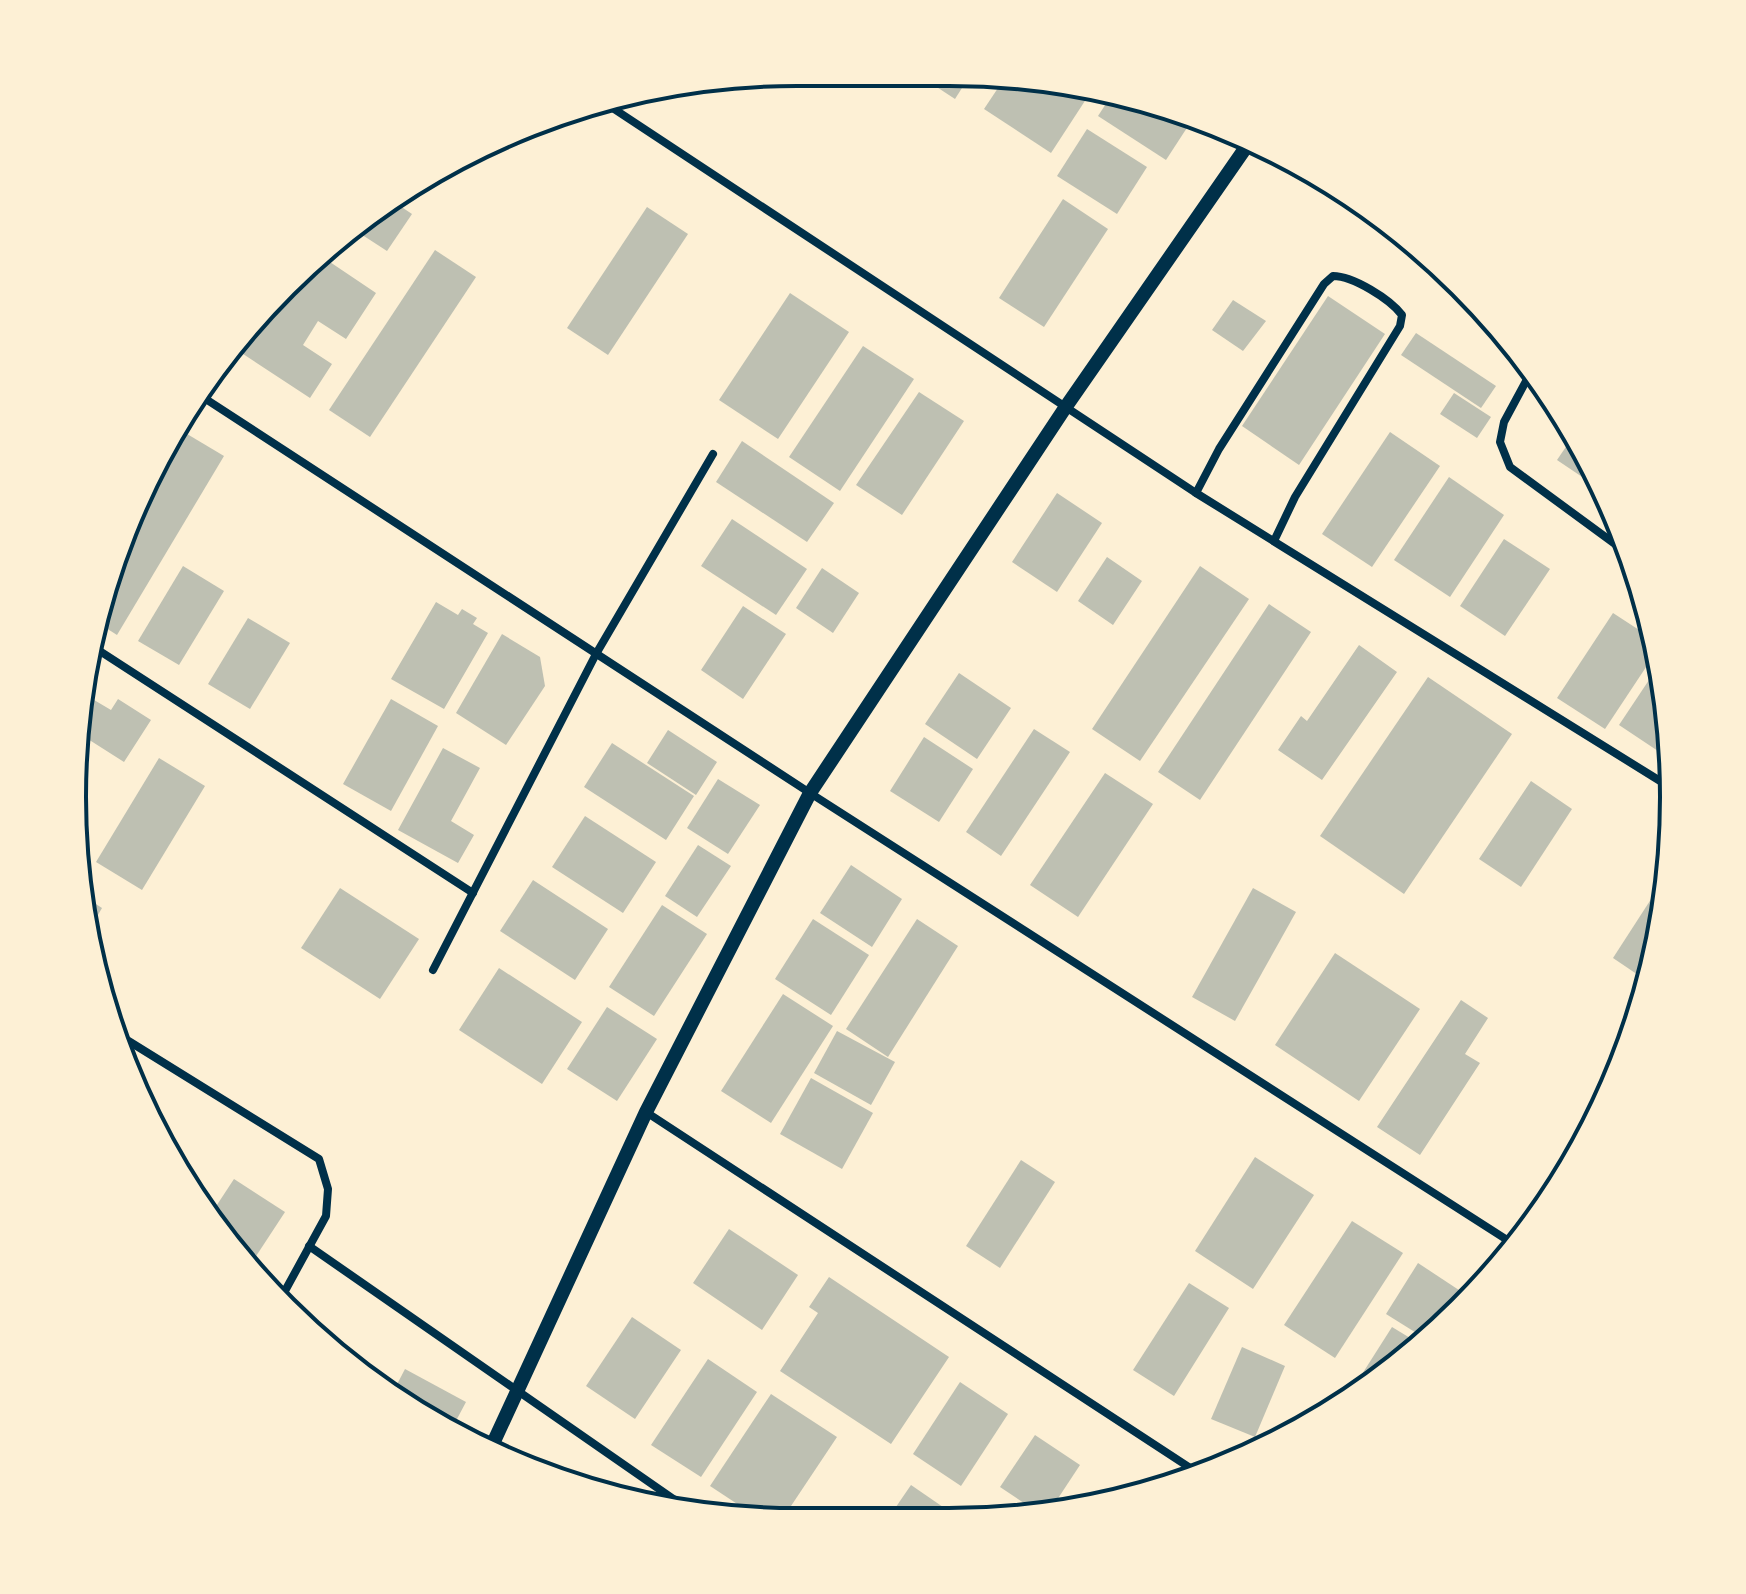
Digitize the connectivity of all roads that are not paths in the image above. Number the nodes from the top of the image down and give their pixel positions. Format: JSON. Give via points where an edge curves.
{"nodes":[{"id":1,"x":615,"y":110,"type":"edge"},
{"id":2,"x":1244,"y":150,"type":"edge"},
{"id":3,"x":1526,"y":382,"type":"edge"},
{"id":4,"x":207,"y":400,"type":"edge"},
{"id":5,"x":1065,"y":408,"type":"junction"},
{"id":6,"x":713,"y":454,"type":"dead end"},
{"id":7,"x":1196,"y":493,"type":"junction"},
{"id":8,"x":1274,"y":541,"type":"junction"},
{"id":9,"x":1612,"y":542,"type":"edge"},
{"id":10,"x":101,"y":652,"type":"edge"},
{"id":11,"x":596,"y":654,"type":"junction"},
{"id":12,"x":1659,"y":780,"type":"edge"},
{"id":13,"x":810,"y":793,"type":"junction"},
{"id":14,"x":473,"y":893,"type":"junction"},
{"id":15,"x":433,"y":970,"type":"dead end"},
{"id":16,"x":130,"y":1042,"type":"edge"},
{"id":17,"x":646,"y":1112,"type":"junction"},
{"id":18,"x":1506,"y":1239,"type":"edge"},
{"id":19,"x":309,"y":1246,"type":"junction"},
{"id":20,"x":285,"y":1291,"type":"edge"},
{"id":21,"x":516,"y":1389,"type":"junction"},
{"id":22,"x":494,"y":1440,"type":"edge"},
{"id":23,"x":1188,"y":1466,"type":"edge"},
{"id":24,"x":669,"y":1496,"type":"edge"}],
"edges":[{"from":1,"to":5,"type":"street"},
{"from":2,"to":5,"type":"street"},
{"from":3,"to":9,"type":"street","via":[[1504,422],[1500,442],[1510,467]]},
{"from":4,"to":11,"type":"street"},
{"from":5,"to":7,"type":"street"},
{"from":5,"to":13,"type":"street"},
{"from":6,"to":11,"type":"street"},
{"from":7,"to":8,"type":"street"},
{"from":7,"to":8,"type":"street","via":[[1324,284],[1333,276],[1346,276],[1396,306],[1402,315],[1400,326],[1295,497]]},
{"from":8,"to":12,"type":"street"},
{"from":10,"to":14,"type":"street"},
{"from":11,"to":13,"type":"street"},
{"from":11,"to":14,"type":"street"},
{"from":13,"to":17,"type":"street"},
{"from":13,"to":18,"type":"street"},
{"from":14,"to":15,"type":"street"},
{"from":16,"to":19,"type":"street","via":[[319,1159],[328,1189],[326,1216]]},
{"from":17,"to":21,"type":"street"},
{"from":17,"to":23,"type":"street"},
{"from":19,"to":20,"type":"street"},
{"from":19,"to":21,"type":"street"},
{"from":21,"to":22,"type":"street"},
{"from":21,"to":24,"type":"street"}]}
